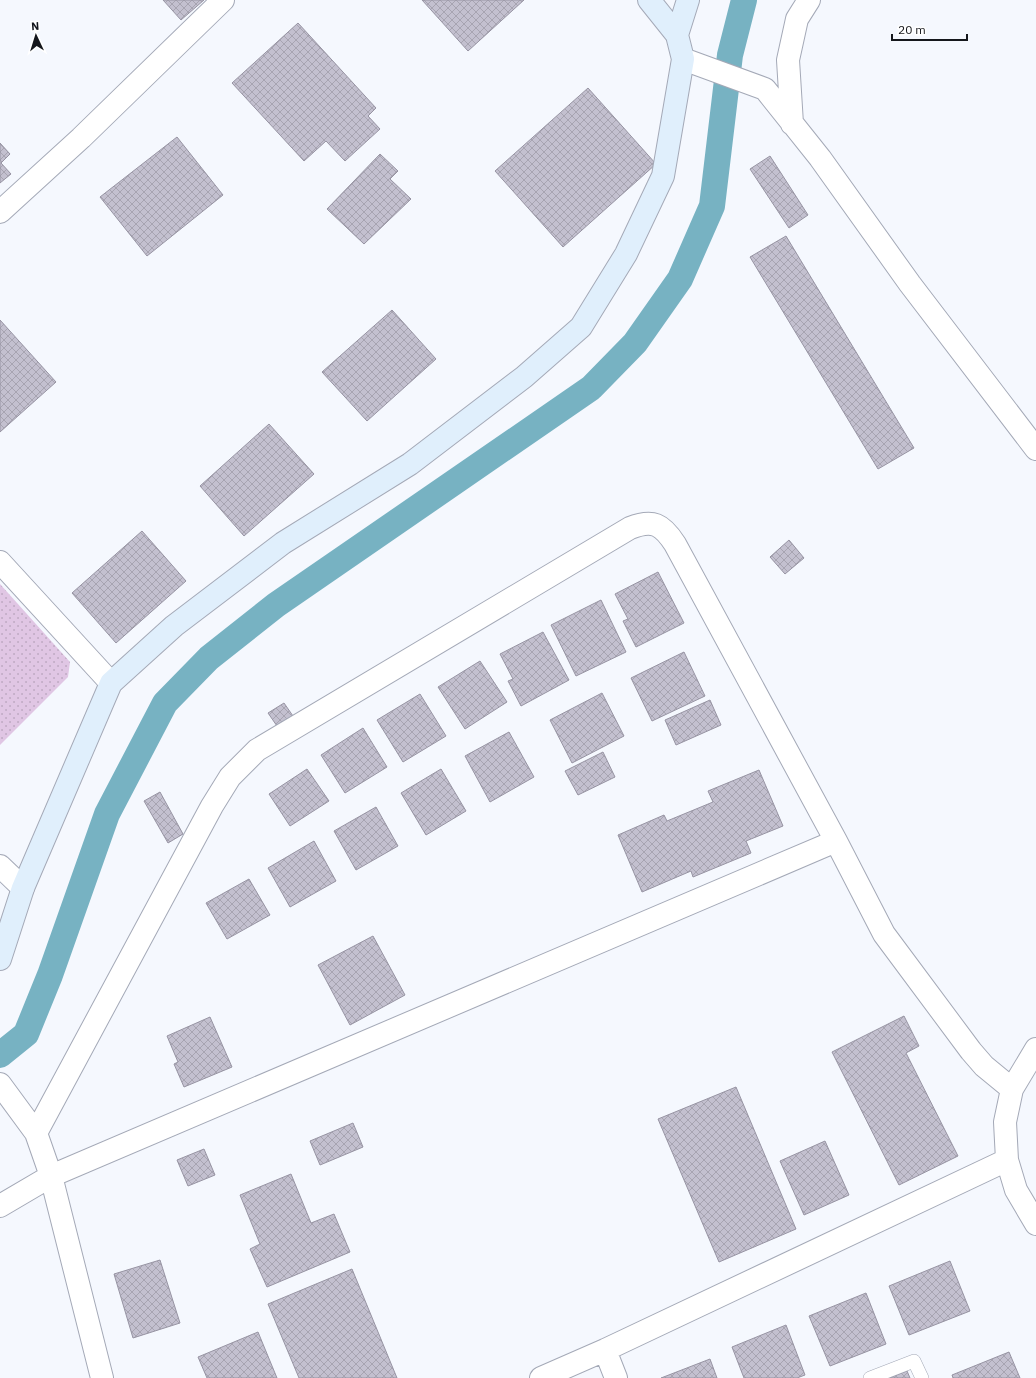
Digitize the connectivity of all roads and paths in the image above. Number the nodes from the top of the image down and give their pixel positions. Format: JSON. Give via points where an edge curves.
{"nodes":[{"id":1,"x":223,"y":0,"type":"edge"},
{"id":2,"x":649,"y":0,"type":"edge"},
{"id":3,"x":688,"y":0,"type":"edge"},
{"id":4,"x":809,"y":0,"type":"edge"},
{"id":5,"x":677,"y":35,"type":"junction"},
{"id":6,"x":683,"y":59,"type":"junction"},
{"id":7,"x":792,"y":124,"type":"junction"},
{"id":8,"x":0,"y":212,"type":"edge"},
{"id":9,"x":1036,"y":449,"type":"edge"},
{"id":10,"x":0,"y":562,"type":"edge"},
{"id":11,"x":111,"y":684,"type":"junction"},
{"id":12,"x":836,"y":841,"type":"junction"},
{"id":13,"x":0,"y":866,"type":"edge"},
{"id":14,"x":23,"y":888,"type":"junction"},
{"id":15,"x":0,"y":959,"type":"edge"},
{"id":16,"x":1036,"y":1049,"type":"edge"},
{"id":17,"x":0,"y":1084,"type":"edge"},
{"id":18,"x":1012,"y":1089,"type":"junction"},
{"id":19,"x":36,"y":1133,"type":"junction"},
{"id":20,"x":1007,"y":1160,"type":"junction"},
{"id":21,"x":51,"y":1176,"type":"junction"},
{"id":22,"x":0,"y":1206,"type":"edge"},
{"id":23,"x":1036,"y":1224,"type":"edge"},
{"id":24,"x":605,"y":1350,"type":"junction"},
{"id":25,"x":102,"y":1378,"type":"edge"},
{"id":26,"x":540,"y":1378,"type":"edge"},
{"id":27,"x":616,"y":1378,"type":"edge"},
{"id":28,"x":870,"y":1378,"type":"edge"},
{"id":29,"x":922,"y":1378,"type":"edge"}],
"edges":[{"from":1,"to":8,"type":"street","via":[[81,138]]},
{"from":2,"to":5,"type":"street"},
{"from":3,"to":5,"type":"street"},
{"from":4,"to":7,"type":"street","via":[[797,19],[788,60]]},
{"from":5,"to":6,"type":"street"},
{"from":6,"to":7,"type":"street","via":[[765,89]]},
{"from":6,"to":11,"type":"street","via":[[663,176],[626,254],[581,327],[524,377],[410,464],[276,547],[174,626]]},
{"from":7,"to":9,"type":"street"},
{"from":10,"to":11,"type":"street"},
{"from":11,"to":14,"type":"street"},
{"from":12,"to":18,"type":"street","via":[[884,934],[971,1051],[990,1072]]},
{"from":12,"to":19,"type":"street","via":[[667,531],[657,524],[643,523],[630,528],[257,750],[230,777]]},
{"from":12,"to":21,"type":"street"},
{"from":13,"to":14,"type":"street"},
{"from":14,"to":15,"type":"street"},
{"from":16,"to":18,"type":"street"},
{"from":17,"to":19,"type":"street"},
{"from":18,"to":20,"type":"street","via":[[1005,1122]]},
{"from":19,"to":21,"type":"street"},
{"from":20,"to":23,"type":"street","via":[[1016,1190]]},
{"from":20,"to":24,"type":"street"},
{"from":21,"to":22,"type":"street"},
{"from":21,"to":25,"type":"street"},
{"from":24,"to":26,"type":"street"},
{"from":24,"to":27,"type":"street"},
{"from":28,"to":29,"type":"lane","via":[[914,1361]]}]}
